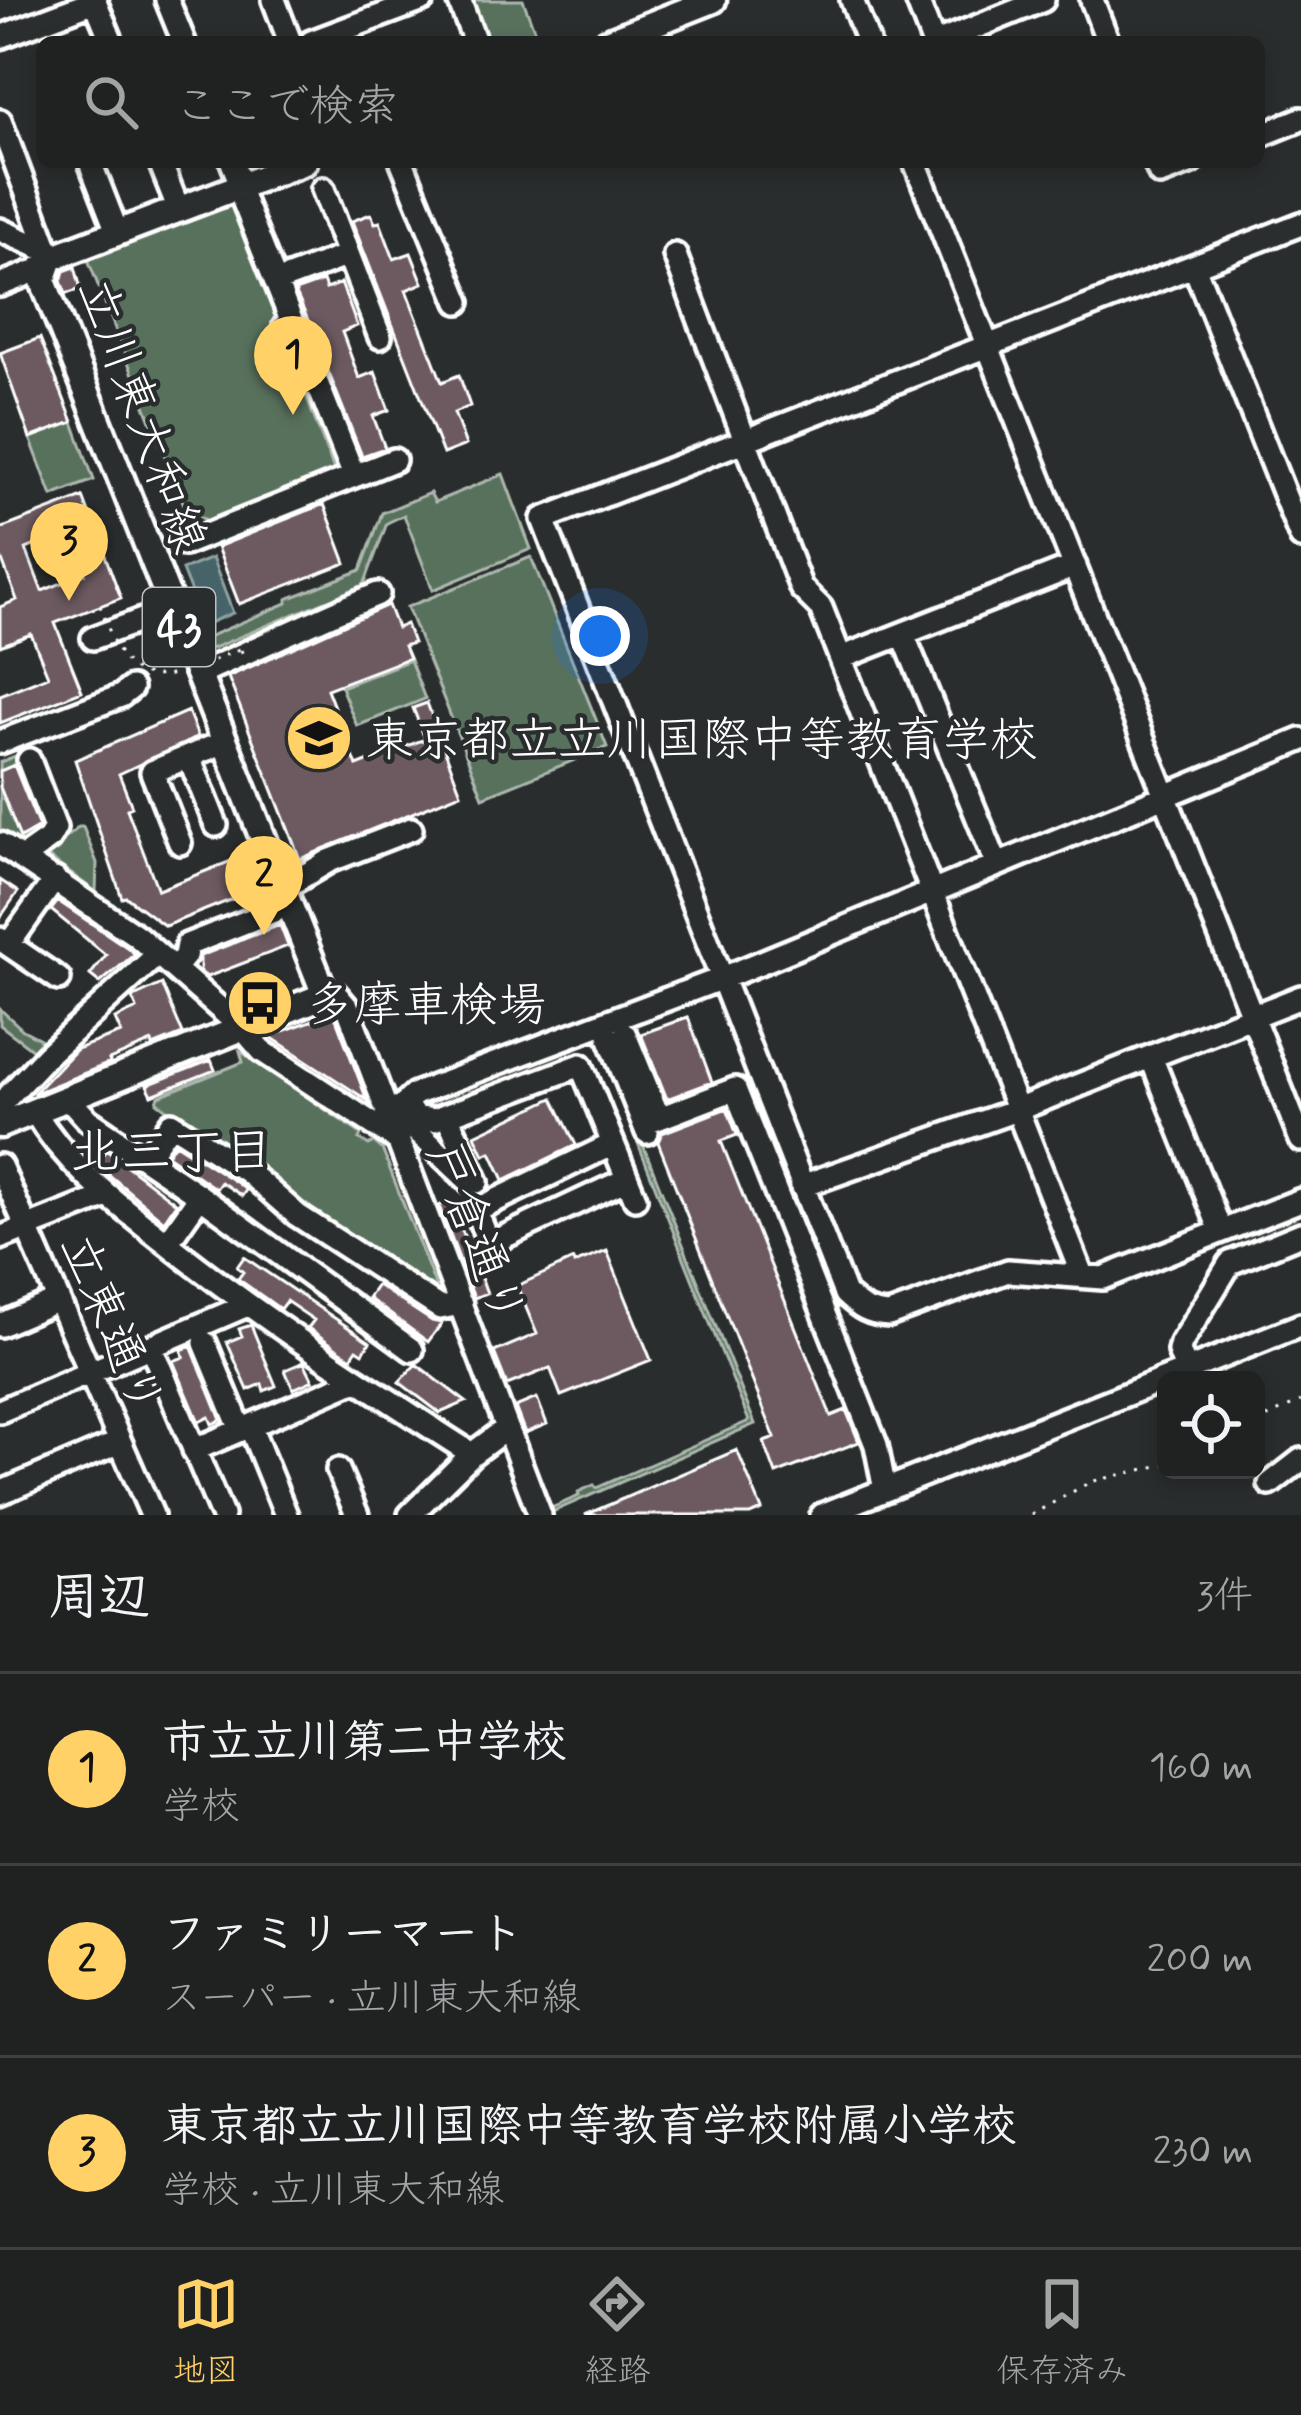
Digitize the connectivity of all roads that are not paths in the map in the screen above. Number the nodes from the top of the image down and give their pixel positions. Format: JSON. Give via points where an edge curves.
{"nodes":[{"id":1,"x":167,"y":0,"type":"edge"},
{"id":2,"x":274,"y":0,"type":"edge"},
{"id":3,"x":423,"y":0,"type":"edge"},
{"id":4,"x":459,"y":0,"type":"edge"},
{"id":5,"x":852,"y":0,"type":"edge"},
{"id":6,"x":917,"y":0,"type":"edge"},
{"id":7,"x":1043,"y":0,"type":"edge"},
{"id":8,"x":1092,"y":0,"type":"edge"},
{"id":9,"x":700,"y":2,"type":"edge"},
{"id":10,"x":41,"y":32,"type":"edge"},
{"id":11,"x":110,"y":36,"type":"edge"},
{"id":12,"x":182,"y":36,"type":"edge"},
{"id":13,"x":288,"y":36,"type":"edge"},
{"id":14,"x":327,"y":36,"type":"edge"},
{"id":15,"x":473,"y":36,"type":"edge"},
{"id":16,"x":621,"y":36,"type":"edge"},
{"id":17,"x":866,"y":36,"type":"edge"},
{"id":18,"x":933,"y":36,"type":"edge"},
{"id":19,"x":951,"y":36,"type":"edge"},
{"id":20,"x":1106,"y":36,"type":"edge"},
{"id":21,"x":0,"y":37,"type":"edge"},
{"id":22,"x":1301,"y":119,"type":"edge"},
{"id":23,"x":0,"y":121,"type":"edge"},
{"id":24,"x":1265,"y":134,"type":"edge"},
{"id":25,"x":92,"y":168,"type":"edge"},
{"id":26,"x":162,"y":168,"type":"edge"},
{"id":27,"x":234,"y":168,"type":"edge"},
{"id":28,"x":289,"y":168,"type":"edge"},
{"id":29,"x":404,"y":168,"type":"edge"},
{"id":30,"x":917,"y":168,"type":"edge"},
{"id":31,"x":242,"y":187,"type":"junction"},
{"id":32,"x":323,"y":189,"type":"dead end"},
{"id":33,"x":179,"y":210,"type":"junction"},
{"id":34,"x":1301,"y":224,"type":"edge"},
{"id":35,"x":0,"y":230,"type":"edge"},
{"id":36,"x":118,"y":234,"type":"junction"},
{"id":37,"x":50,"y":255,"type":"junction"},
{"id":38,"x":348,"y":255,"type":"junction"},
{"id":39,"x":675,"y":255,"type":"dead end"},
{"id":40,"x":1195,"y":268,"type":"junction"},
{"id":41,"x":276,"y":282,"type":"junction"},
{"id":42,"x":0,"y":285,"type":"edge"},
{"id":43,"x":459,"y":302,"type":"dead end"},
{"id":44,"x":380,"y":338,"type":"dead end"},
{"id":45,"x":987,"y":349,"type":"junction"},
{"id":46,"x":746,"y":442,"type":"junction"},
{"id":47,"x":394,"y":460,"type":"dead end"},
{"id":48,"x":354,"y":476,"type":"junction"},
{"id":49,"x":1301,"y":537,"type":"edge"},
{"id":50,"x":184,"y":544,"type":"dead end"},
{"id":51,"x":1075,"y":566,"type":"junction"},
{"id":52,"x":378,"y":594,"type":"dead end"},
{"id":53,"x":172,"y":608,"type":"junction"},
{"id":54,"x":903,"y":634,"type":"junction"},
{"id":55,"x":93,"y":638,"type":"dead end"},
{"id":56,"x":841,"y":658,"type":"junction"},
{"id":57,"x":198,"y":674,"type":"junction"},
{"id":58,"x":131,"y":688,"type":"dead end"},
{"id":59,"x":1301,"y":740,"type":"edge"},
{"id":60,"x":0,"y":742,"type":"edge"},
{"id":61,"x":224,"y":742,"type":"junction"},
{"id":62,"x":189,"y":758,"type":"junction"},
{"id":63,"x":29,"y":760,"type":"dead end"},
{"id":64,"x":1167,"y":796,"type":"junction"},
{"id":65,"x":216,"y":825,"type":"dead end"},
{"id":66,"x":411,"y":829,"type":"dead end"},
{"id":67,"x":180,"y":843,"type":"dead end"},
{"id":68,"x":0,"y":844,"type":"edge"},
{"id":69,"x":22,"y":858,"type":"junction"},
{"id":70,"x":997,"y":865,"type":"junction"},
{"id":71,"x":55,"y":879,"type":"junction"},
{"id":72,"x":930,"y":893,"type":"junction"},
{"id":73,"x":286,"y":897,"type":"junction"},
{"id":74,"x":4,"y":941,"type":"edge"},
{"id":75,"x":166,"y":961,"type":"junction"},
{"id":76,"x":723,"y":978,"type":"junction"},
{"id":77,"x":59,"y":979,"type":"dead end"},
{"id":78,"x":325,"y":995,"type":"junction"},
{"id":79,"x":1301,"y":997,"type":"edge"},
{"id":80,"x":1252,"y":1016,"type":"junction"},
{"id":81,"x":243,"y":1029,"type":"junction"},
{"id":82,"x":618,"y":1037,"type":"dead end"},
{"id":83,"x":1151,"y":1057,"type":"junction"},
{"id":84,"x":70,"y":1100,"type":"junction"},
{"id":85,"x":0,"y":1105,"type":"edge"},
{"id":86,"x":395,"y":1109,"type":"junction"},
{"id":87,"x":1018,"y":1109,"type":"junction"},
{"id":88,"x":34,"y":1112,"type":"junction"},
{"id":89,"x":447,"y":1115,"type":"junction"},
{"id":90,"x":0,"y":1125,"type":"edge"},
{"id":91,"x":1301,"y":1140,"type":"edge"},
{"id":92,"x":399,"y":1141,"type":"junction"},
{"id":93,"x":613,"y":1144,"type":"junction"},
{"id":94,"x":146,"y":1159,"type":"junction"},
{"id":95,"x":0,"y":1166,"type":"edge"},
{"id":96,"x":475,"y":1178,"type":"junction"},
{"id":97,"x":802,"y":1186,"type":"junction"},
{"id":98,"x":107,"y":1196,"type":"junction"},
{"id":99,"x":200,"y":1196,"type":"junction"},
{"id":100,"x":1301,"y":1200,"type":"edge"},
{"id":101,"x":488,"y":1204,"type":"junction"},
{"id":102,"x":27,"y":1227,"type":"junction"},
{"id":103,"x":1221,"y":1231,"type":"junction"},
{"id":104,"x":1301,"y":1234,"type":"edge"},
{"id":105,"x":0,"y":1238,"type":"edge"},
{"id":106,"x":167,"y":1243,"type":"junction"},
{"id":107,"x":1082,"y":1275,"type":"junction"},
{"id":108,"x":58,"y":1300,"type":"junction"},
{"id":109,"x":460,"y":1304,"type":"junction"},
{"id":110,"x":245,"y":1306,"type":"junction"},
{"id":111,"x":1301,"y":1324,"type":"edge"},
{"id":112,"x":0,"y":1325,"type":"edge"},
{"id":113,"x":205,"y":1343,"type":"dead end"},
{"id":114,"x":151,"y":1347,"type":"junction"},
{"id":115,"x":412,"y":1349,"type":"dead end"},
{"id":116,"x":1186,"y":1370,"type":"junction"},
{"id":117,"x":90,"y":1374,"type":"junction"},
{"id":118,"x":356,"y":1380,"type":"junction"},
{"id":119,"x":0,"y":1411,"type":"edge"},
{"id":120,"x":246,"y":1428,"type":"junction"},
{"id":121,"x":507,"y":1428,"type":"junction"},
{"id":122,"x":120,"y":1442,"type":"junction"},
{"id":123,"x":194,"y":1450,"type":"junction"},
{"id":124,"x":472,"y":1454,"type":"junction"},
{"id":125,"x":1301,"y":1460,"type":"edge"},
{"id":126,"x":338,"y":1470,"type":"dead end"},
{"id":127,"x":1270,"y":1484,"type":"dead end"},
{"id":128,"x":885,"y":1490,"type":"junction"},
{"id":129,"x":0,"y":1493,"type":"edge"},
{"id":130,"x":152,"y":1515,"type":"edge"},
{"id":131,"x":221,"y":1515,"type":"edge"},
{"id":132,"x":286,"y":1515,"type":"edge"},
{"id":133,"x":357,"y":1515,"type":"edge"},
{"id":134,"x":410,"y":1515,"type":"edge"},
{"id":135,"x":540,"y":1515,"type":"edge"},
{"id":136,"x":822,"y":1515,"type":"edge"}],
"edges":[{"from":1,"to":12,"type":"street"},
{"from":2,"to":13,"type":"street"},
{"from":3,"to":14,"type":"street"},
{"from":4,"to":15,"type":"street"},
{"from":5,"to":17,"type":"street"},
{"from":6,"to":18,"type":"street"},
{"from":7,"to":19,"type":"street"},
{"from":8,"to":20,"type":"street"},
{"from":9,"to":16,"type":"main road"},
{"from":10,"to":11,"type":"street","via":[[95,1]]},
{"from":10,"to":21,"type":"street"},
{"from":22,"to":24,"type":"street"},
{"from":23,"to":37,"type":"street"},
{"from":25,"to":36,"type":"street"},
{"from":26,"to":33,"type":"street"},
{"from":27,"to":31,"type":"street"},
{"from":28,"to":31,"type":"main road","name":"立川東大和線"},
{"from":29,"to":43,"type":"street"},
{"from":30,"to":45,"type":"street"},
{"from":31,"to":33,"type":"main road","name":"立川東大和線"},
{"from":31,"to":41,"type":"street"},
{"from":32,"to":38,"type":"street"},
{"from":33,"to":36,"type":"main road","name":"立川東大和線"},
{"from":34,"to":40,"type":"street"},
{"from":35,"to":37,"type":"street"},
{"from":36,"to":37,"type":"main road","name":"立川東大和線"},
{"from":37,"to":42,"type":"street","via":[[38,270]]},
{"from":37,"to":53,"type":"main road","name":"立川東大和線","number":"43","via":[[44,281]]},
{"from":38,"to":41,"type":"street"},
{"from":38,"to":44,"type":"street"},
{"from":39,"to":46,"type":"street"},
{"from":40,"to":45,"type":"street"},
{"from":40,"to":49,"type":"street"},
{"from":41,"to":48,"type":"street","via":[[291,320],[284,326]]},
{"from":45,"to":46,"type":"street"},
{"from":45,"to":51,"type":"street"},
{"from":46,"to":56,"type":"street","via":[[801,588],[821,608]]},
{"from":46,"to":76,"type":"street","via":[[543,519]]},
{"from":47,"to":48,"type":"street"},
{"from":48,"to":50,"type":"street"},
{"from":51,"to":54,"type":"street"},
{"from":51,"to":64,"type":"street"},
{"from":52,"to":57,"type":"street"},
{"from":53,"to":55,"type":"street"},
{"from":53,"to":57,"type":"main road","name":"立川東大和線","number":"43"},
{"from":54,"to":56,"type":"street"},
{"from":54,"to":70,"type":"street"},
{"from":56,"to":72,"type":"street"},
{"from":57,"to":61,"type":"main road","name":"立川東大和線","number":"43"},
{"from":58,"to":60,"type":"street"},
{"from":59,"to":64,"type":"street"},
{"from":61,"to":62,"type":"street"},
{"from":61,"to":73,"type":"main road","name":"立川東大和線","number":"43"},
{"from":62,"to":65,"type":"street"},
{"from":62,"to":67,"type":"street","via":[[152,772]]},
{"from":63,"to":69,"type":"street","via":[[55,827]]},
{"from":64,"to":70,"type":"street"},
{"from":64,"to":80,"type":"street"},
{"from":66,"to":73,"type":"street","via":[[329,861]]},
{"from":68,"to":69,"type":"street"},
{"from":69,"to":71,"type":"street"},
{"from":70,"to":72,"type":"street"},
{"from":71,"to":74,"type":"street"},
{"from":71,"to":75,"type":"street"},
{"from":72,"to":76,"type":"street"},
{"from":72,"to":87,"type":"street"},
{"from":73,"to":75,"type":"street"},
{"from":73,"to":78,"type":"main road","name":"立川東大和線","number":"43"},
{"from":74,"to":77,"type":"street"},
{"from":75,"to":81,"type":"street"},
{"from":75,"to":85,"type":"street","via":[[47,1054]]},
{"from":76,"to":86,"type":"street","via":[[416,1094]]},
{"from":76,"to":97,"type":"street"},
{"from":78,"to":81,"type":"main road"},
{"from":78,"to":86,"type":"street","name":"戸倉通り","via":[[345,1002]]},
{"from":79,"to":80,"type":"street"},
{"from":80,"to":83,"type":"street"},
{"from":80,"to":91,"type":"street"},
{"from":81,"to":84,"type":"main road"},
{"from":81,"to":92,"type":"street","via":[[262,1051]]},
{"from":82,"to":128,"type":"street","via":[[650,1125],[736,1089],[876,1445]]},
{"from":83,"to":87,"type":"street"},
{"from":83,"to":103,"type":"street"},
{"from":84,"to":88,"type":"main road"},
{"from":84,"to":94,"type":"street"},
{"from":86,"to":89,"type":"street","via":[[424,1120]]},
{"from":86,"to":92,"type":"street","name":"戸倉通り"},
{"from":86,"to":96,"type":"street"},
{"from":87,"to":97,"type":"street"},
{"from":87,"to":107,"type":"street"},
{"from":88,"to":90,"type":"main road"},
{"from":88,"to":98,"type":"street"},
{"from":89,"to":93,"type":"street","via":[[581,1065]]},
{"from":89,"to":96,"type":"street"},
{"from":92,"to":109,"type":"street","name":"戸倉通り"},
{"from":93,"to":101,"type":"street"},
{"from":93,"to":101,"type":"street","via":[[631,1188],[489,1244],[476,1210]]},
{"from":94,"to":99,"type":"street"},
{"from":94,"to":109,"type":"street","via":[[171,1123],[373,1267],[440,1308]]},
{"from":95,"to":102,"type":"street","name":"立東通り"},
{"from":96,"to":101,"type":"street"},
{"from":97,"to":107,"type":"street","via":[[845,1294],[870,1314],[889,1315],[1008,1271]]},
{"from":98,"to":102,"type":"street"},
{"from":98,"to":106,"type":"street"},
{"from":99,"to":106,"type":"street"},
{"from":99,"to":115,"type":"street"},
{"from":100,"to":103,"type":"street"},
{"from":102,"to":105,"type":"street"},
{"from":102,"to":108,"type":"street","name":"立東通り"},
{"from":103,"to":107,"type":"street","via":[[1102,1278]]},
{"from":104,"to":116,"type":"street","via":[[1223,1270],[1181,1343]]},
{"from":106,"to":110,"type":"street"},
{"from":108,"to":112,"type":"street"},
{"from":108,"to":117,"type":"street","name":"立東通り"},
{"from":109,"to":121,"type":"street","name":"戸倉通り"},
{"from":110,"to":114,"type":"street"},
{"from":110,"to":118,"type":"street"},
{"from":111,"to":116,"type":"street"},
{"from":113,"to":120,"type":"street"},
{"from":114,"to":117,"type":"street"},
{"from":114,"to":123,"type":"street"},
{"from":116,"to":128,"type":"street"},
{"from":117,"to":119,"type":"street"},
{"from":117,"to":122,"type":"street","name":"立東通り"},
{"from":118,"to":120,"type":"street"},
{"from":118,"to":124,"type":"street"},
{"from":120,"to":123,"type":"street"},
{"from":120,"to":132,"type":"street"},
{"from":121,"to":124,"type":"street"},
{"from":121,"to":135,"type":"street","name":"戸倉通り"},
{"from":122,"to":129,"type":"street"},
{"from":122,"to":130,"type":"street","name":"立東通り"},
{"from":123,"to":131,"type":"street"},
{"from":124,"to":134,"type":"street"},
{"from":125,"to":127,"type":"street"},
{"from":126,"to":133,"type":"street"},
{"from":128,"to":136,"type":"street"}]}
